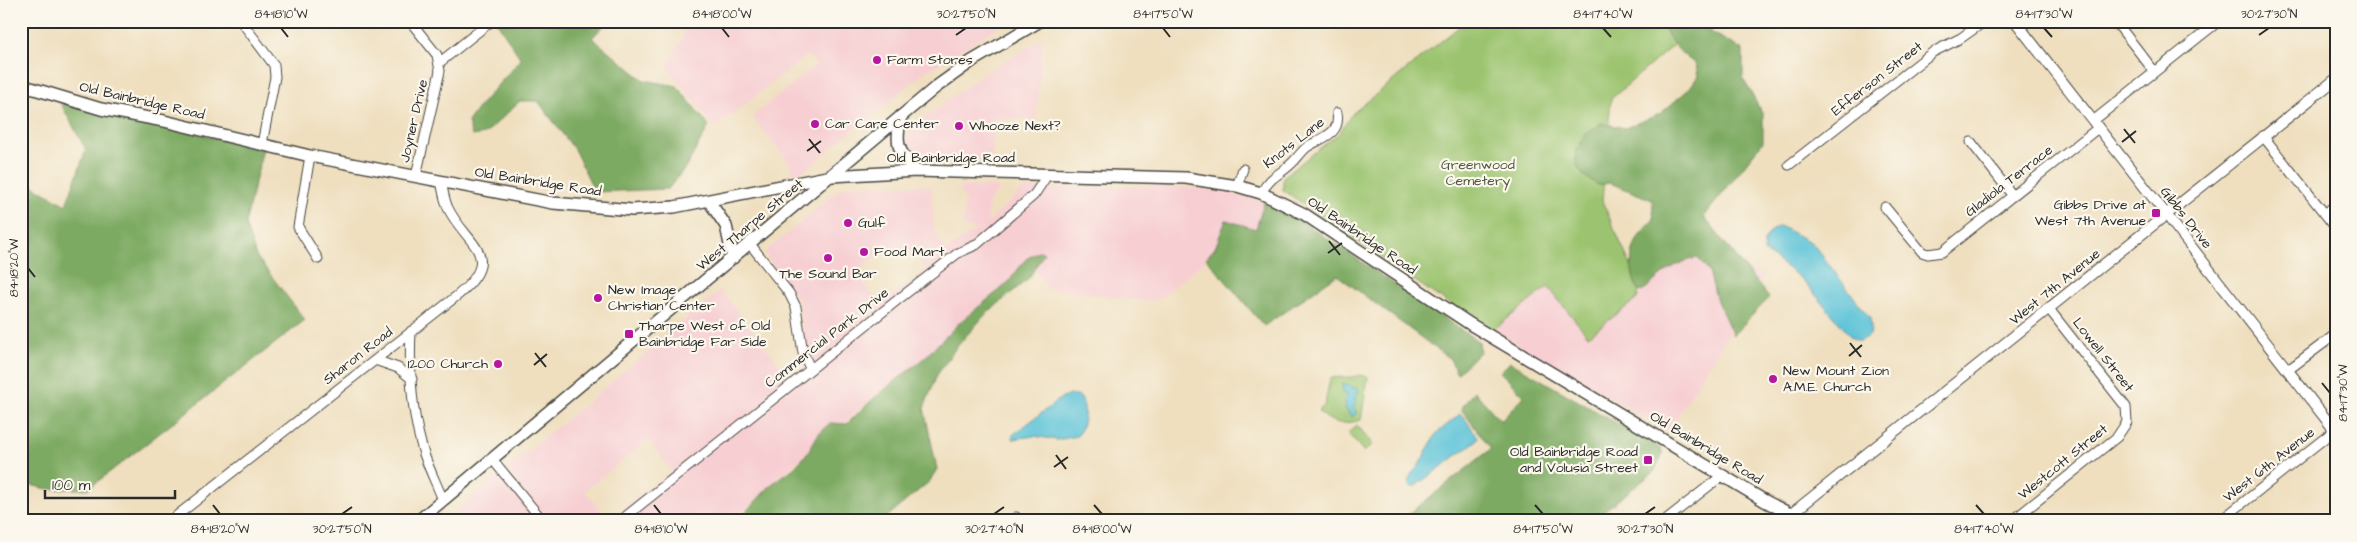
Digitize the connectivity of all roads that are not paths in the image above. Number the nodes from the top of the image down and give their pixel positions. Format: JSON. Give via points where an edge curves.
{"nodes":[{"id":1,"x":241,"y":21,"type":"edge"},
{"id":2,"x":410,"y":21,"type":"edge"},
{"id":3,"x":1040,"y":21,"type":"edge"},
{"id":4,"x":1780,"y":21,"type":"edge"},
{"id":5,"x":1985,"y":21,"type":"edge"},
{"id":6,"x":2015,"y":21,"type":"edge"},
{"id":7,"x":2115,"y":21,"type":"edge"},
{"id":8,"x":2219,"y":21,"type":"edge"},
{"id":9,"x":1765,"y":22,"type":"edge"},
{"id":10,"x":489,"y":23,"type":"dead end"},
{"id":11,"x":439,"y":62,"type":"junction"},
{"id":12,"x":2154,"y":71,"type":"junction"},
{"id":13,"x":2336,"y":79,"type":"edge"},
{"id":14,"x":21,"y":85,"type":"edge"},
{"id":15,"x":1337,"y":113,"type":"dead end"},
{"id":16,"x":901,"y":116,"type":"junction"},
{"id":17,"x":2096,"y":125,"type":"junction"},
{"id":18,"x":2263,"y":136,"type":"junction"},
{"id":19,"x":1971,"y":142,"type":"dead end"},
{"id":20,"x":262,"y":144,"type":"junction"},
{"id":21,"x":310,"y":156,"type":"junction"},
{"id":22,"x":1789,"y":164,"type":"dead end"},
{"id":23,"x":1243,"y":169,"type":"dead end"},
{"id":24,"x":916,"y":171,"type":"junction"},
{"id":25,"x":1048,"y":174,"type":"junction"},
{"id":26,"x":416,"y":176,"type":"junction"},
{"id":27,"x":832,"y":176,"type":"junction"},
{"id":28,"x":441,"y":181,"type":"junction"},
{"id":29,"x":1237,"y":186,"type":"junction"},
{"id":30,"x":1261,"y":193,"type":"junction"},
{"id":31,"x":2013,"y":196,"type":"junction"},
{"id":32,"x":709,"y":201,"type":"junction"},
{"id":33,"x":2336,"y":204,"type":"edge"},
{"id":34,"x":1885,"y":207,"type":"dead end"},
{"id":35,"x":2166,"y":214,"type":"junction"},
{"id":36,"x":2324,"y":214,"type":"junction"},
{"id":37,"x":2336,"y":228,"type":"edge"},
{"id":38,"x":750,"y":244,"type":"junction"},
{"id":39,"x":733,"y":258,"type":"junction"},
{"id":40,"x":318,"y":259,"type":"dead end"},
{"id":41,"x":2049,"y":309,"type":"junction"},
{"id":42,"x":411,"y":331,"type":"junction"},
{"id":43,"x":2336,"y":334,"type":"edge"},
{"id":44,"x":375,"y":360,"type":"junction"},
{"id":45,"x":810,"y":368,"type":"junction"},
{"id":46,"x":2288,"y":370,"type":"junction"},
{"id":47,"x":412,"y":379,"type":"junction"},
{"id":48,"x":2127,"y":422,"type":"joint"},
{"id":49,"x":2335,"y":431,"type":"edge"},
{"id":50,"x":493,"y":460,"type":"junction"},
{"id":51,"x":1723,"y":475,"type":"junction"},
{"id":52,"x":443,"y":500,"type":"junction"},
{"id":53,"x":1790,"y":515,"type":"junction"},
{"id":54,"x":170,"y":521,"type":"edge"},
{"id":55,"x":418,"y":521,"type":"edge"},
{"id":56,"x":542,"y":521,"type":"edge"},
{"id":57,"x":620,"y":521,"type":"edge"},
{"id":58,"x":1012,"y":521,"type":"edge"},
{"id":59,"x":1019,"y":521,"type":"edge"},
{"id":60,"x":1664,"y":521,"type":"edge"},
{"id":61,"x":1804,"y":521,"type":"edge"},
{"id":62,"x":2012,"y":521,"type":"edge"},
{"id":63,"x":2220,"y":521,"type":"edge"}],
"edges":[{"from":1,"to":20,"type":"street","via":[[274,65],[275,77]]},
{"from":2,"to":11,"type":"street","name":"Joyner Drive"},
{"from":3,"to":16,"type":"main road","name":"West Tharpe Street","via":[[946,80]]},
{"from":4,"to":9,"type":"street"},
{"from":5,"to":22,"type":"street","name":"Efferson Street","via":[[1934,52]]},
{"from":6,"to":17,"type":"street","name":"Gibbs Drive"},
{"from":7,"to":12,"type":"street"},
{"from":8,"to":12,"type":"street","name":"Gladiola Terrace"},
{"from":10,"to":11,"type":"street"},
{"from":11,"to":26,"type":"street","name":"Joyner Drive","via":[[439,77]]},
{"from":12,"to":17,"type":"street","name":"Gladiola Terrace"},
{"from":13,"to":18,"type":"street","name":"West 7th Avenue"},
{"from":14,"to":20,"type":"main road","name":"Old Bainbridge Road","via":[[101,108]]},
{"from":15,"to":30,"type":"street","name":"Knots Lane","via":[[1336,126],[1328,136],[1306,147],[1293,162],[1273,176]]},
{"from":16,"to":24,"type":"main road","via":[[896,137],[900,151]]},
{"from":16,"to":27,"type":"main road","name":"West Tharpe Street"},
{"from":17,"to":31,"type":"street","name":"Gladiola Terrace"},
{"from":17,"to":35,"type":"street","name":"Gibbs Drive"},
{"from":18,"to":35,"type":"street","name":"West 7th Avenue"},
{"from":18,"to":36,"type":"street"},
{"from":19,"to":31,"type":"street"},
{"from":20,"to":21,"type":"main road","name":"Old Bainbridge Road"},
{"from":21,"to":26,"type":"main road","name":"Old Bainbridge Road"},
{"from":21,"to":40,"type":"street","via":[[298,227]]},
{"from":23,"to":29,"type":"street"},
{"from":24,"to":25,"type":"main road","name":"Old Bainbridge Road"},
{"from":24,"to":27,"type":"main road","name":"Old Bainbridge Road"},
{"from":25,"to":29,"type":"main road","name":"Old Bainbridge Road","via":[[1186,178]]},
{"from":25,"to":45,"type":"street","name":"Commercial Park Drive","via":[[1034,195],[976,245],[958,253]]},
{"from":26,"to":28,"type":"main road","name":"Old Bainbridge Road"},
{"from":27,"to":32,"type":"main road","name":"Old Bainbridge Road"},
{"from":27,"to":38,"type":"main road","name":"West Tharpe Street"},
{"from":28,"to":32,"type":"main road","name":"Old Bainbridge Road","via":[[590,207],[632,210]]},
{"from":28,"to":42,"type":"street","name":"Sharon Road","via":[[448,209],[480,256],[478,272],[469,286]]},
{"from":29,"to":30,"type":"main road","name":"Old Bainbridge Road"},
{"from":30,"to":51,"type":"main road","name":"Old Bainbridge Road","via":[[1304,214],[1470,324]]},
{"from":31,"to":34,"type":"street","name":"Gladiola Terrace","via":[[1936,254],[1922,252]]},
{"from":32,"to":39,"type":"main road","via":[[726,226]]},
{"from":33,"to":36,"type":"street"},
{"from":35,"to":41,"type":"street","name":"West 7th Avenue"},
{"from":35,"to":46,"type":"street","name":"Gibbs Drive"},
{"from":36,"to":37,"type":"street"},
{"from":38,"to":39,"type":"main road","name":"West Tharpe Street"},
{"from":38,"to":45,"type":"street","via":[[789,292],[796,307],[803,353]]},
{"from":39,"to":50,"type":"main road","name":"West Tharpe Street"},
{"from":41,"to":48,"type":"street","name":"Lowell Street","via":[[2126,407]]},
{"from":41,"to":53,"type":"street","name":"West 7th Avenue"},
{"from":42,"to":44,"type":"street","name":"Sharon Road"},
{"from":42,"to":47,"type":"street"},
{"from":43,"to":46,"type":"street"},
{"from":44,"to":47,"type":"street","via":[[398,368]]},
{"from":44,"to":54,"type":"street","name":"Sharon Road"},
{"from":45,"to":57,"type":"street","name":"Commercial Park Drive"},
{"from":46,"to":49,"type":"street","name":"Gibbs Drive"},
{"from":47,"to":52,"type":"street","via":[[419,438]]},
{"from":48,"to":62,"type":"street","name":"Westcott Street","via":[[2116,437]]},
{"from":49,"to":63,"type":"street","name":"West 6th Avenue"},
{"from":50,"to":52,"type":"main road","name":"West Tharpe Street"},
{"from":50,"to":56,"type":"street"},
{"from":51,"to":53,"type":"main road","name":"Old Bainbridge Road"},
{"from":51,"to":60,"type":"street"},
{"from":52,"to":55,"type":"main road","name":"West Tharpe Street"},
{"from":53,"to":61,"type":"main road","name":"Old Bainbridge Road"},
{"from":58,"to":59,"type":"street","via":[[1016,518]]}]}
